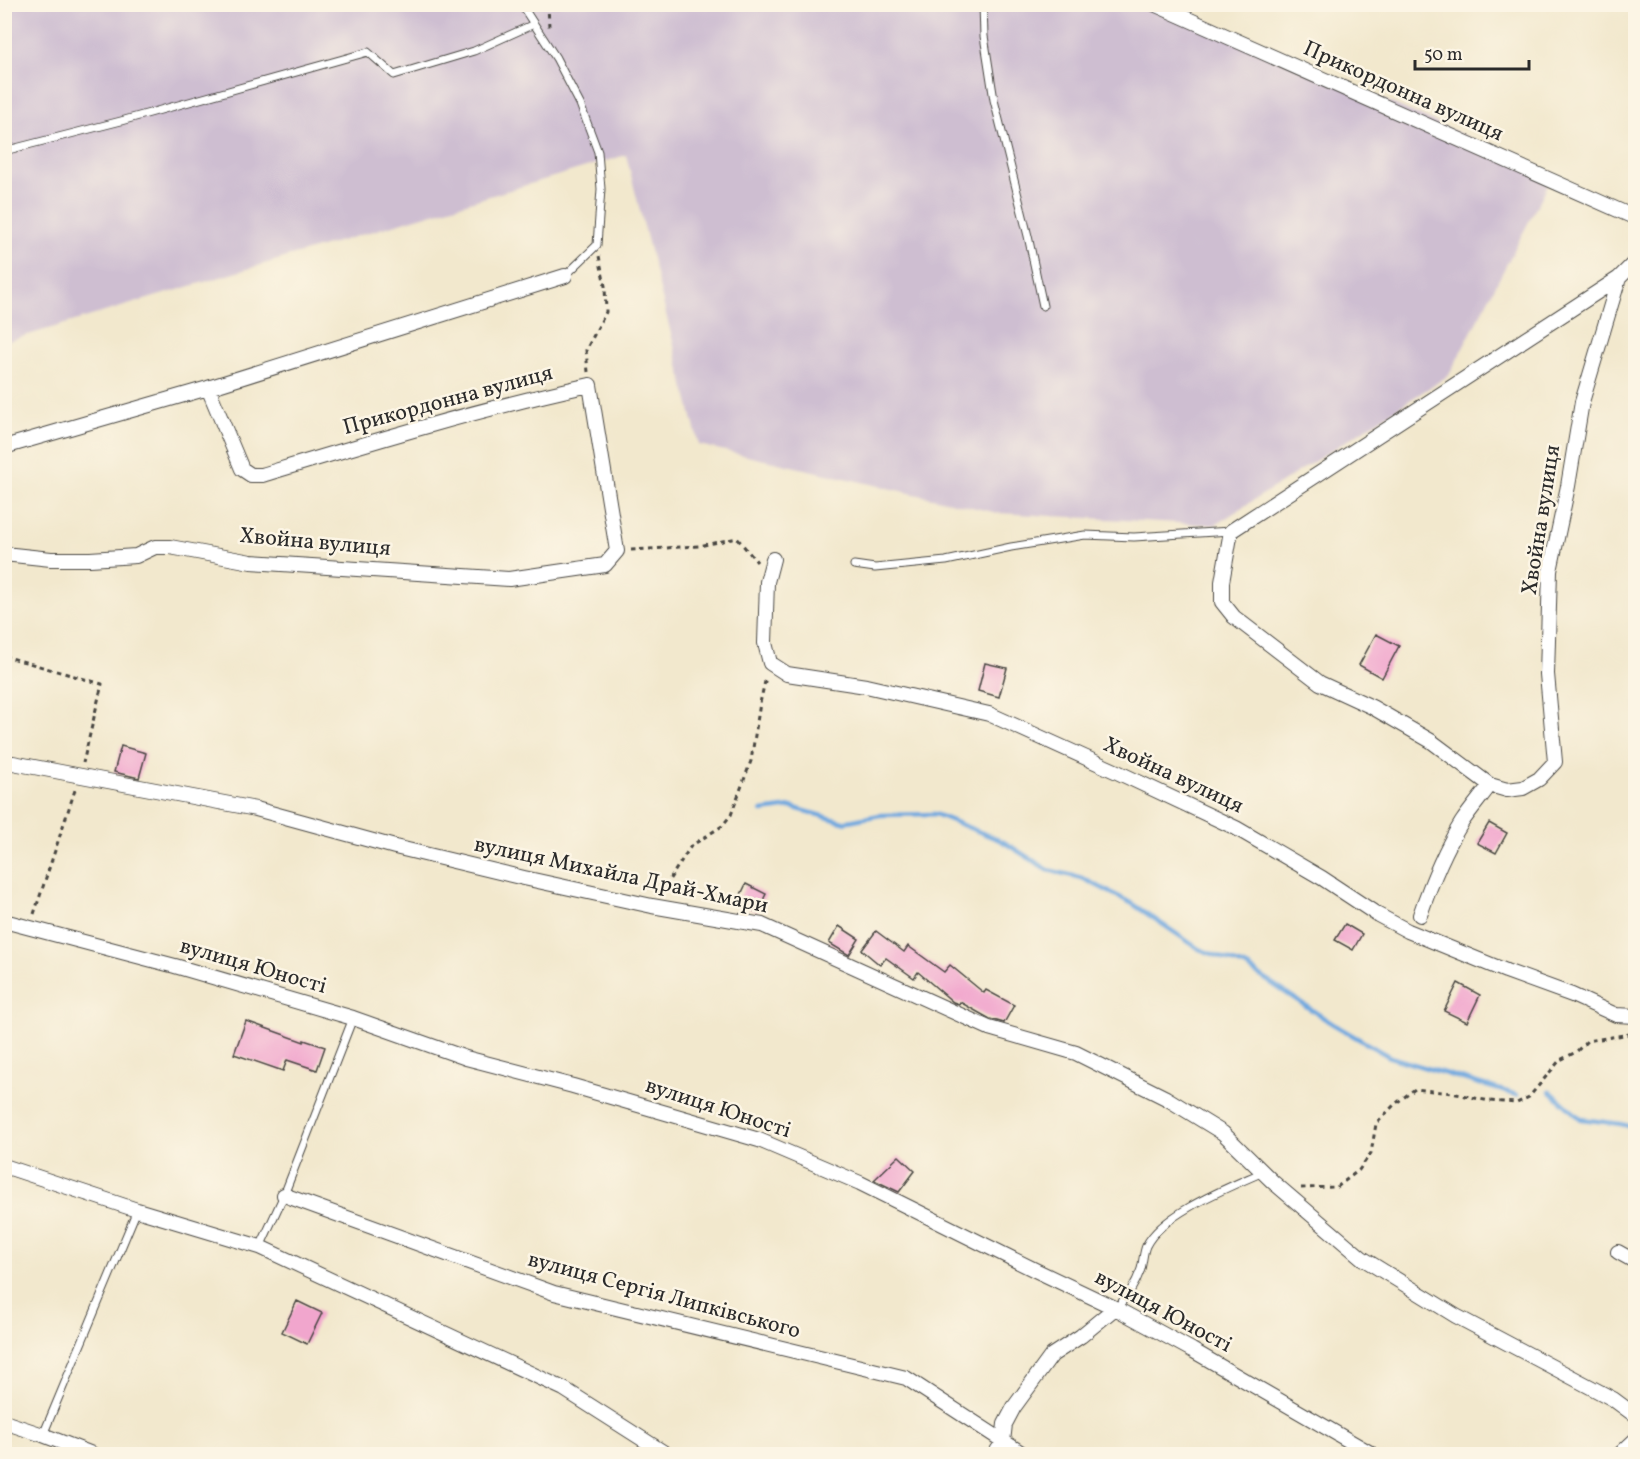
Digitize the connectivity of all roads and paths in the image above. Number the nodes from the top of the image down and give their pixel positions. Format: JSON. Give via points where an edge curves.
{"nodes":[{"id":1,"x":521,"y":4,"type":"edge"},
{"id":2,"x":983,"y":4,"type":"edge"},
{"id":3,"x":1154,"y":4,"type":"edge"},
{"id":4,"x":534,"y":24,"type":"junction"},
{"id":5,"x":4,"y":144,"type":"edge"},
{"id":6,"x":1635,"y":218,"type":"edge"},
{"id":7,"x":597,"y":245,"type":"junction"},
{"id":8,"x":1635,"y":261,"type":"edge"},
{"id":9,"x":565,"y":276,"type":"joint"},
{"id":10,"x":1619,"y":278,"type":"junction"},
{"id":11,"x":1043,"y":306,"type":"dead end"},
{"id":12,"x":590,"y":385,"type":"junction"},
{"id":13,"x":208,"y":388,"type":"junction"},
{"id":14,"x":4,"y":447,"type":"edge"},
{"id":15,"x":1231,"y":531,"type":"junction"},
{"id":16,"x":617,"y":551,"type":"junction"},
{"id":17,"x":4,"y":554,"type":"edge"},
{"id":18,"x":773,"y":559,"type":"dead end"},
{"id":19,"x":854,"y":565,"type":"dead end"},
{"id":20,"x":767,"y":582,"type":"junction"},
{"id":21,"x":770,"y":663,"type":"junction"},
{"id":22,"x":13,"y":763,"type":"dead end"},
{"id":23,"x":1490,"y":785,"type":"junction"},
{"id":24,"x":652,"y":906,"type":"junction"},
{"id":25,"x":1420,"y":915,"type":"dead end"},
{"id":26,"x":4,"y":921,"type":"edge"},
{"id":27,"x":1635,"y":1016,"type":"edge"},
{"id":28,"x":353,"y":1018,"type":"junction"},
{"id":29,"x":1635,"y":1028,"type":"edge"},
{"id":30,"x":4,"y":1166,"type":"edge"},
{"id":31,"x":1263,"y":1172,"type":"junction"},
{"id":32,"x":1282,"y":1190,"type":"junction"},
{"id":33,"x":284,"y":1195,"type":"junction"},
{"id":34,"x":137,"y":1210,"type":"junction"},
{"id":35,"x":260,"y":1247,"type":"junction"},
{"id":36,"x":1618,"y":1252,"type":"dead end"},
{"id":37,"x":1635,"y":1262,"type":"edge"},
{"id":38,"x":1115,"y":1308,"type":"junction"},
{"id":39,"x":1635,"y":1416,"type":"edge"},
{"id":40,"x":4,"y":1422,"type":"edge"},
{"id":41,"x":43,"y":1435,"type":"junction"},
{"id":42,"x":1635,"y":1439,"type":"edge"},
{"id":43,"x":1003,"y":1442,"type":"junction"},
{"id":44,"x":92,"y":1455,"type":"edge"},
{"id":45,"x":666,"y":1455,"type":"edge"},
{"id":46,"x":995,"y":1455,"type":"edge"},
{"id":47,"x":1023,"y":1455,"type":"edge"},
{"id":48,"x":1372,"y":1455,"type":"edge"},
{"id":49,"x":1620,"y":1455,"type":"edge"}],
"edges":[{"from":1,"to":4,"type":"lane"},
{"from":2,"to":11,"type":"lane","via":[[994,100]]},
{"from":3,"to":6,"type":"street","name":"Прикордонна вулиця"},
{"from":4,"to":5,"type":"lane","via":[[474,51],[394,75],[368,52],[8,150]]},
{"from":4,"to":7,"type":"lane","via":[[580,104],[598,152],[601,189]]},
{"from":7,"to":9,"type":"lane"},
{"from":7,"to":12,"type":"path","via":[[606,312],[586,350]]},
{"from":8,"to":10,"type":"street"},
{"from":9,"to":13,"type":"street"},
{"from":10,"to":15,"type":"street"},
{"from":10,"to":23,"type":"street","name":"Хвойна вулиця","via":[[1582,402],[1550,571],[1547,674],[1555,762],[1539,779],[1523,788],[1507,790]]},
{"from":12,"to":13,"type":"street","name":"Прикордонна вулиця","via":[[434,423],[262,476],[242,469]]},
{"from":12,"to":16,"type":"street","name":"Прикордонна вулиця"},
{"from":13,"to":14,"type":"street"},
{"from":15,"to":19,"type":"lane","via":[[1134,537],[1084,535],[946,561],[875,568]]},
{"from":15,"to":23,"type":"street","name":"Хвойна вулиця","via":[[1222,602],[1234,617],[1320,683],[1431,741]]},
{"from":16,"to":17,"type":"street","name":"Хвойна вулиця","via":[[605,565],[509,579],[251,562],[170,547],[155,547],[136,556],[90,559]]},
{"from":16,"to":20,"type":"path","via":[[699,546],[737,538],[759,564]]},
{"from":18,"to":20,"type":"street"},
{"from":20,"to":21,"type":"street","via":[[765,643]]},
{"from":21,"to":24,"type":"path","via":[[751,761],[731,815],[722,826],[692,846]]},
{"from":21,"to":27,"type":"street","name":"Хвойна вулиця","via":[[787,674],[866,686],[989,714],[1236,828],[1408,931],[1616,1015]]},
{"from":22,"to":24,"type":"street","name":"вулиця Михайла Драй-Хмари","via":[[256,809],[395,847]]},
{"from":23,"to":25,"type":"street","via":[[1449,846]]},
{"from":24,"to":31,"type":"street","name":"вулиця Михайла Драй-Хмари","via":[[762,925],[989,1028],[1076,1053],[1166,1098],[1223,1133]]},
{"from":26,"to":28,"type":"street","name":"вулиця Юності"},
{"from":28,"to":33,"type":"lane"},
{"from":28,"to":38,"type":"street","name":"вулиця Юності","via":[[466,1058],[759,1140],[860,1183]]},
{"from":29,"to":32,"type":"path","via":[[1630,1034],[1587,1041],[1576,1053],[1560,1060],[1529,1096],[1517,1103],[1415,1089],[1376,1124],[1371,1153],[1359,1170],[1337,1187]]},
{"from":30,"to":34,"type":"street"},
{"from":31,"to":32,"type":"street","name":"вулиця Михайла Драй-Хмари"},
{"from":31,"to":38,"type":"lane","via":[[1183,1211],[1161,1227],[1146,1246],[1141,1270],[1125,1300]]},
{"from":32,"to":39,"type":"street","name":"вулиця Михайла Драй-Хмари","via":[[1362,1258],[1456,1316],[1613,1399]]},
{"from":33,"to":35,"type":"lane"},
{"from":33,"to":43,"type":"street","name":"вулиця Сергія Липківського","via":[[554,1293],[906,1378]]},
{"from":34,"to":35,"type":"street"},
{"from":34,"to":41,"type":"lane"},
{"from":35,"to":45,"type":"street","via":[[564,1389]]},
{"from":36,"to":37,"type":"street"},
{"from":38,"to":43,"type":"street","via":[[1052,1355],[1014,1407],[1005,1424]]},
{"from":38,"to":48,"type":"street","name":"вулиця Юності"},
{"from":40,"to":41,"type":"street"},
{"from":41,"to":44,"type":"street"},
{"from":42,"to":49,"type":"street"},
{"from":43,"to":46,"type":"street"},
{"from":43,"to":47,"type":"street","name":"вулиця Сергія Липківського"}]}
